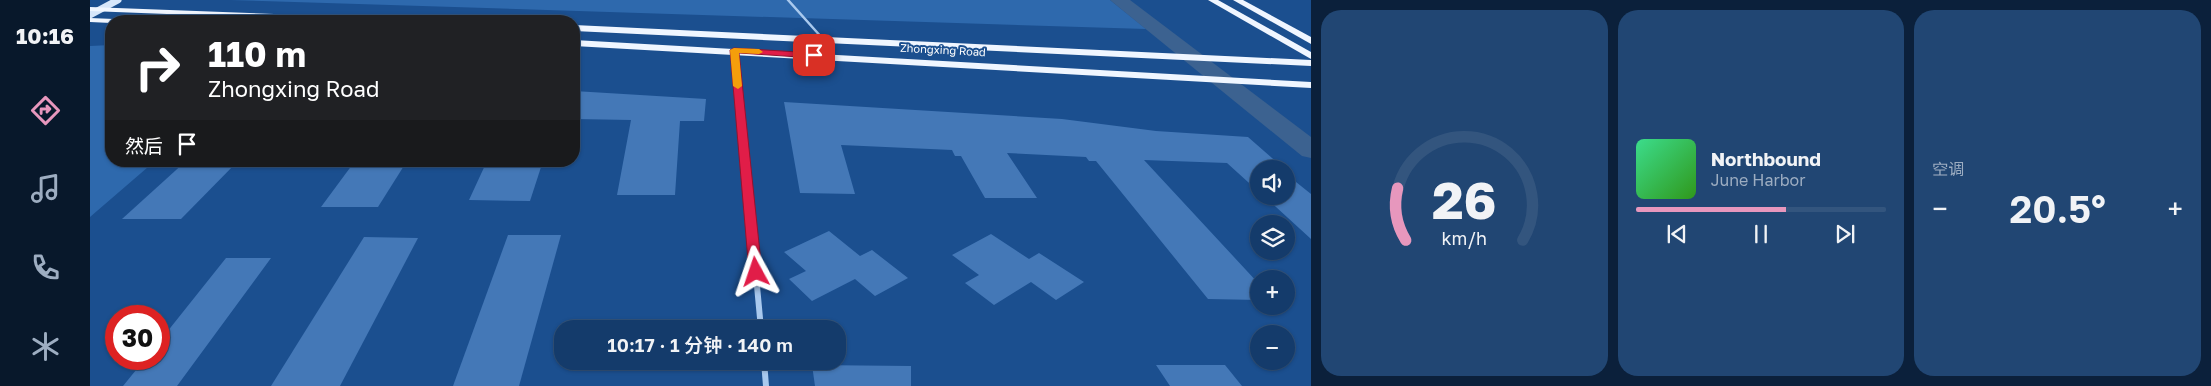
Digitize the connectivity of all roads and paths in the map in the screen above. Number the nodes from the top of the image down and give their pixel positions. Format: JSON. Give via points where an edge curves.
{"nodes":[{"id":1,"x":118,"y":0,"type":"edge"},
{"id":2,"x":788,"y":0,"type":"edge"},
{"id":3,"x":1212,"y":0,"type":"edge"},
{"id":4,"x":1237,"y":0,"type":"edge"},
{"id":5,"x":90,"y":9,"type":"edge"},
{"id":6,"x":100,"y":9,"type":"junction"},
{"id":7,"x":90,"y":15,"type":"edge"},
{"id":8,"x":254,"y":15,"type":"edge"},
{"id":9,"x":90,"y":20,"type":"edge"},
{"id":10,"x":105,"y":21,"type":"edge"},
{"id":11,"x":580,"y":28,"type":"edge"},
{"id":12,"x":823,"y":39,"type":"junction"},
{"id":13,"x":1311,"y":41,"type":"edge"},
{"id":14,"x":580,"y":43,"type":"edge"},
{"id":15,"x":734,"y":50,"type":"junction"},
{"id":16,"x":1311,"y":56,"type":"edge"},
{"id":17,"x":1311,"y":62,"type":"edge"},
{"id":18,"x":1311,"y":85,"type":"edge"},
{"id":19,"x":760,"y":320,"type":"edge"},
{"id":20,"x":765,"y":370,"type":"edge"},
{"id":21,"x":766,"y":386,"type":"edge"}],
"edges":[{"from":1,"to":6,"type":"main road"},
{"from":2,"to":12,"type":"lane"},
{"from":3,"to":16,"type":"main road"},
{"from":4,"to":13,"type":"main road"},
{"from":5,"to":6,"type":"main road"},
{"from":6,"to":7,"type":"main road"},
{"from":6,"to":8,"type":"main road"},
{"from":9,"to":10,"type":"main road"},
{"from":11,"to":12,"type":"main road","name":"Zhongxing Road"},
{"from":12,"to":17,"type":"main road","name":"Zhongxing Road"},
{"from":14,"to":15,"type":"main road","name":"Zhongxing Road"},
{"from":15,"to":18,"type":"main road","name":"Zhongxing Road"},
{"from":15,"to":19,"type":"street"},
{"from":20,"to":21,"type":"street"}]}
